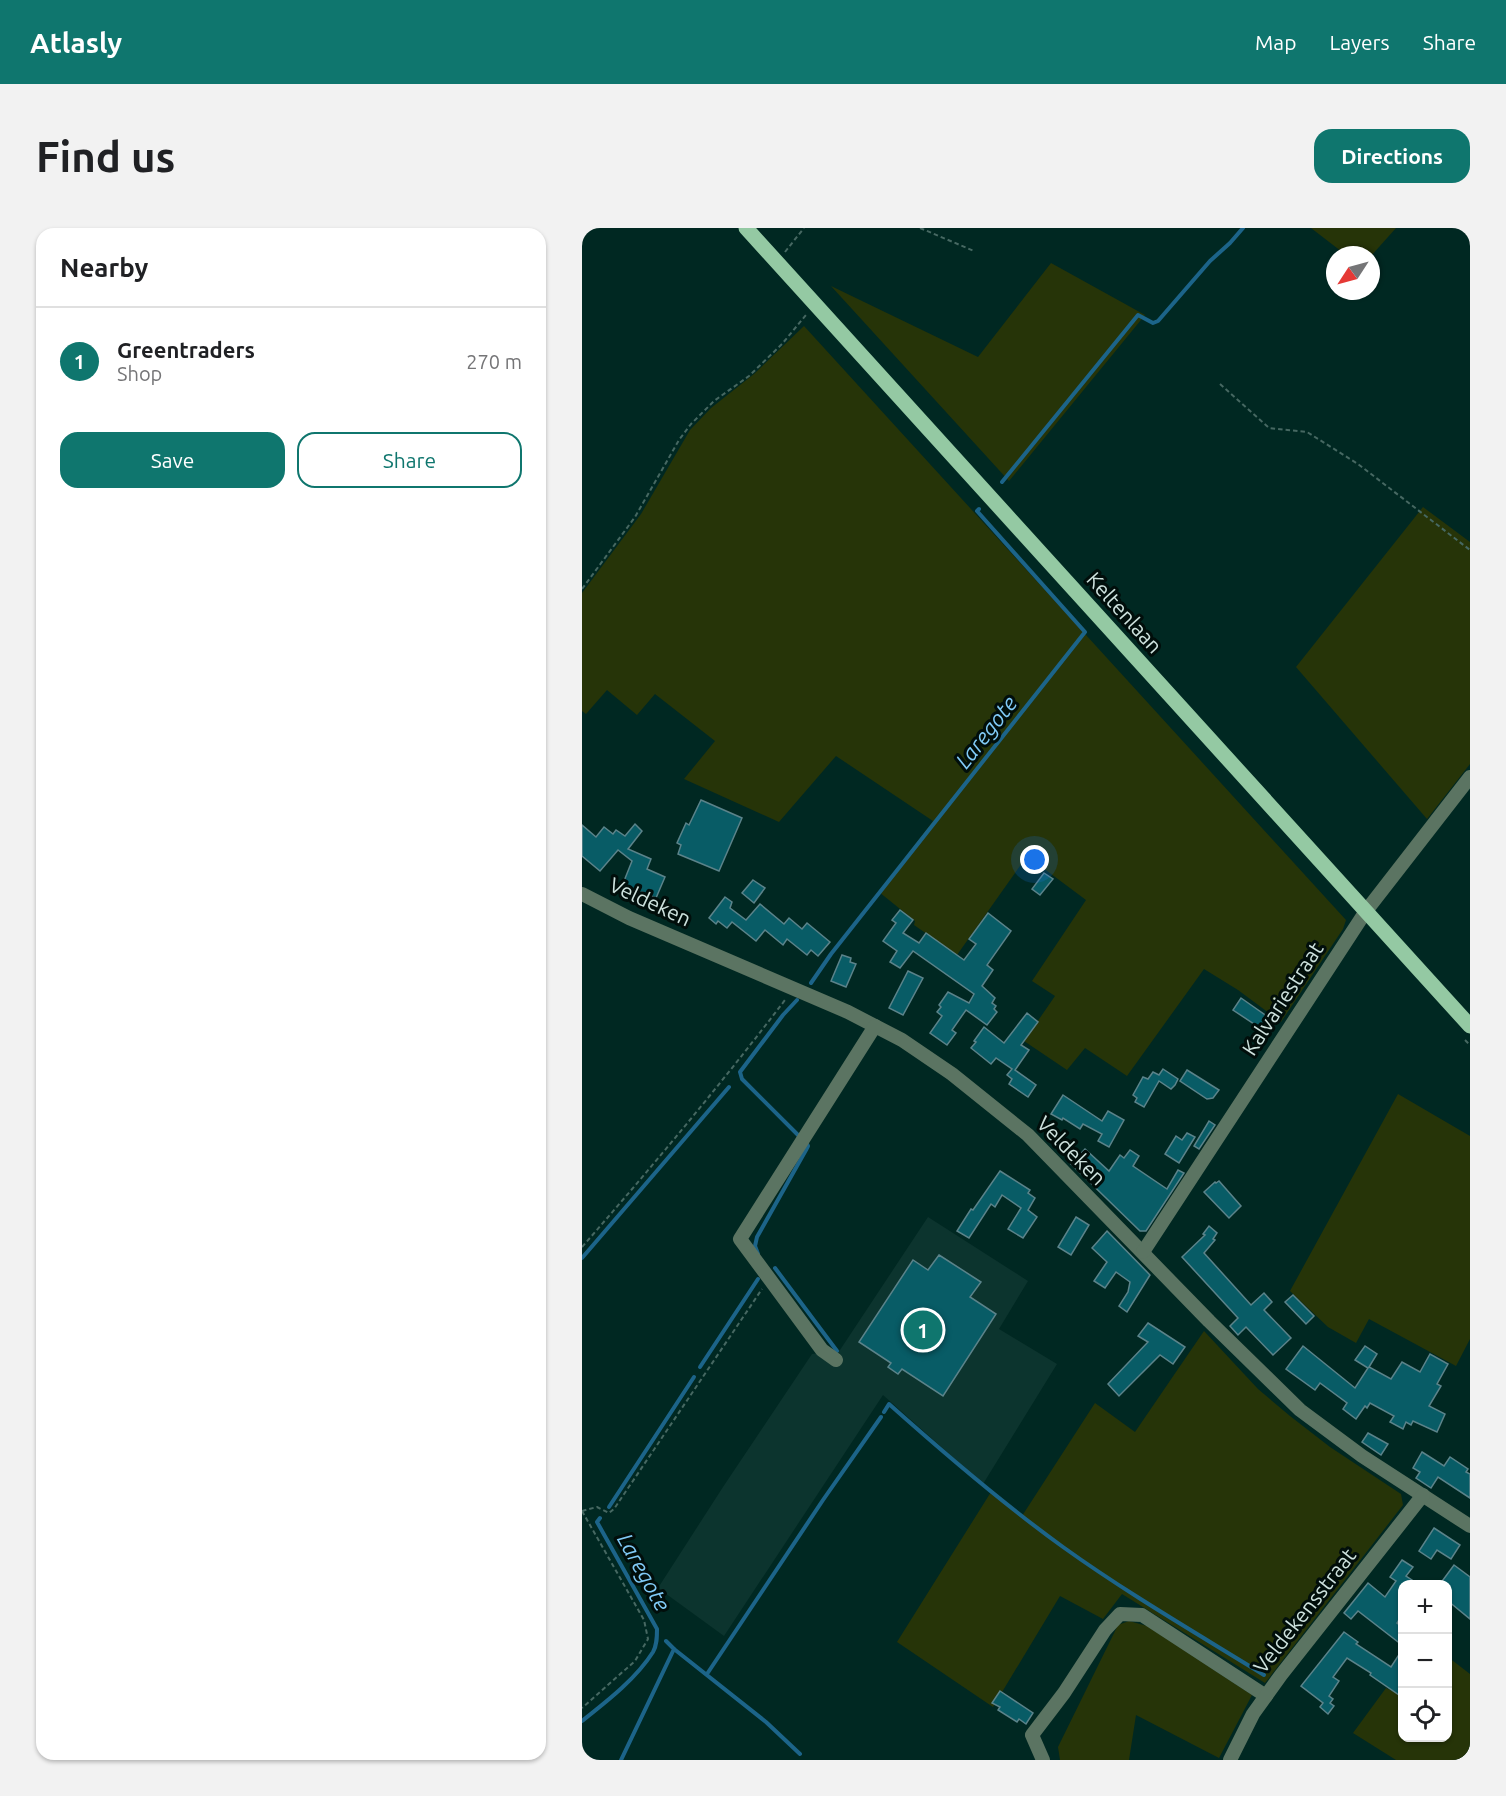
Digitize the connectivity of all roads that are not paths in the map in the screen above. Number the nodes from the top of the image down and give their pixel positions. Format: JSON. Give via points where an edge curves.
{"nodes":[{"id":1,"x":746,"y":228,"type":"edge"},
{"id":2,"x":1470,"y":777,"type":"edge"},
{"id":3,"x":582,"y":894,"type":"edge"},
{"id":4,"x":1366,"y":911,"type":"junction"},
{"id":5,"x":875,"y":1026,"type":"junction"},
{"id":6,"x":1470,"y":1026,"type":"edge"},
{"id":7,"x":1143,"y":1252,"type":"junction"},
{"id":8,"x":836,"y":1360,"type":"dead end"},
{"id":9,"x":1423,"y":1495,"type":"junction"},
{"id":10,"x":1470,"y":1526,"type":"edge"},
{"id":11,"x":1266,"y":1696,"type":"junction"},
{"id":12,"x":1043,"y":1760,"type":"edge"},
{"id":13,"x":1230,"y":1760,"type":"edge"}],
"edges":[{"from":1,"to":4,"type":"main road","name":"Keltenlaan"},
{"from":2,"to":4,"type":"street","name":"Kalvariestraat"},
{"from":3,"to":5,"type":"street","name":"Veldeken"},
{"from":4,"to":6,"type":"main road","name":"Keltenlaan"},
{"from":4,"to":7,"type":"street","name":"Kalvariestraat"},
{"from":5,"to":7,"type":"street","name":"Veldeken","via":[[902,1040],[996,1108],[1028,1135]]},
{"from":5,"to":8,"type":"street","via":[[740,1239],[822,1350]]},
{"from":7,"to":9,"type":"street","name":"Veldeken","via":[[1300,1410]]},
{"from":9,"to":10,"type":"street","name":"Veldeken"},
{"from":9,"to":11,"type":"street","name":"Veldekensstraat"},
{"from":11,"to":12,"type":"street","via":[[1142,1615],[1120,1614],[1032,1735]]},
{"from":11,"to":13,"type":"street","name":"Veldekensstraat","via":[[1252,1714]]}]}
